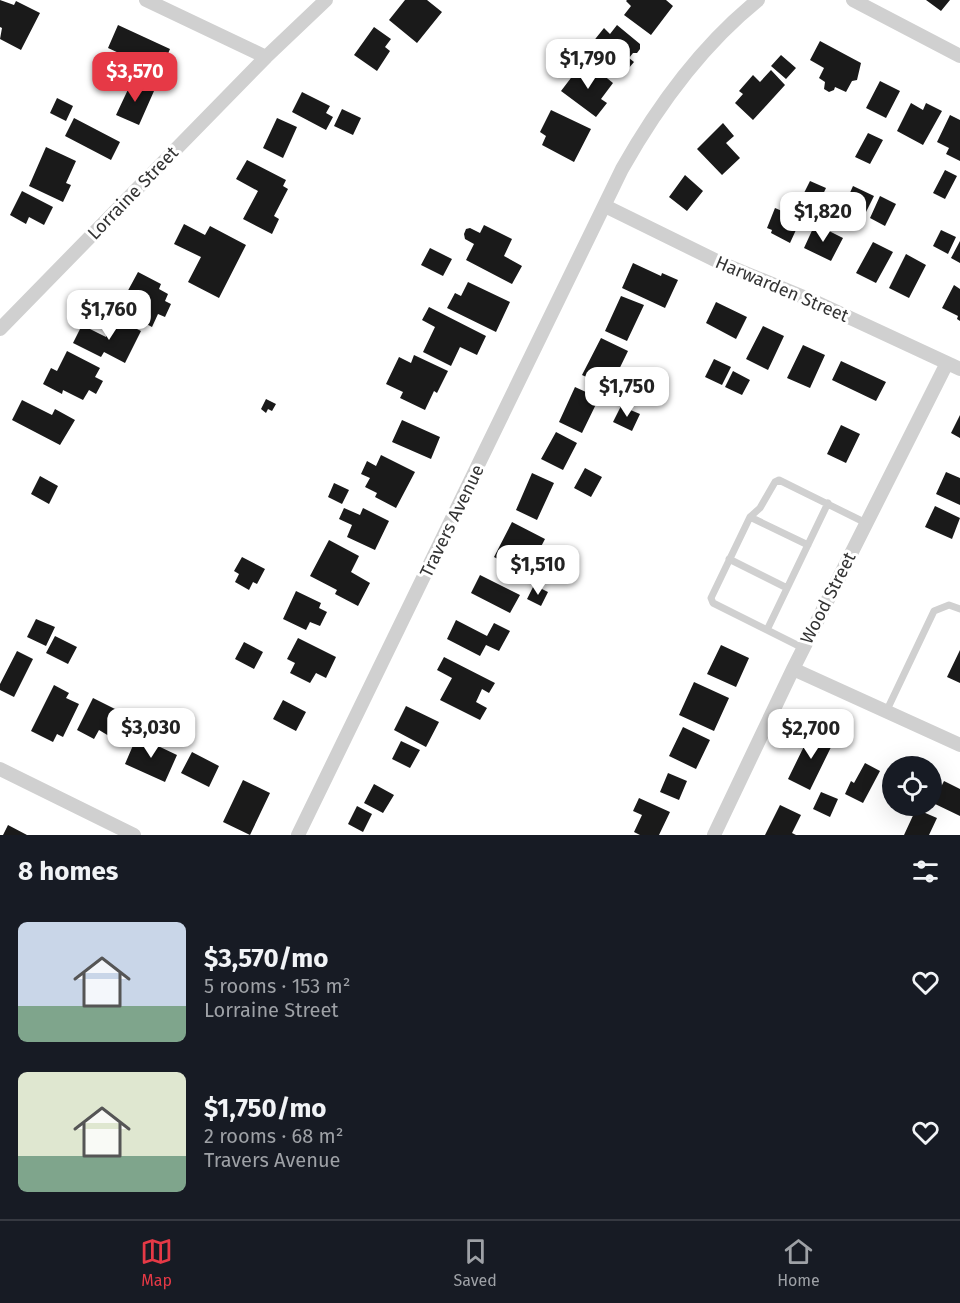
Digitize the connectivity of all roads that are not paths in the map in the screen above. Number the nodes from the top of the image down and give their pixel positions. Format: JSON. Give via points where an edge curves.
{"nodes":[{"id":1,"x":146,"y":0,"type":"edge"},
{"id":2,"x":326,"y":0,"type":"edge"},
{"id":3,"x":758,"y":0,"type":"edge"},
{"id":4,"x":853,"y":0,"type":"edge"},
{"id":5,"x":960,"y":56,"type":"edge"},
{"id":6,"x":266,"y":57,"type":"junction"},
{"id":7,"x":605,"y":206,"type":"junction"},
{"id":8,"x":0,"y":329,"type":"edge"},
{"id":9,"x":947,"y":363,"type":"junction"},
{"id":10,"x":960,"y":369,"type":"edge"},
{"id":11,"x":828,"y":503,"type":"junction"},
{"id":12,"x":750,"y":517,"type":"junction"},
{"id":13,"x":866,"y":523,"type":"junction"},
{"id":14,"x":808,"y":545,"type":"junction"},
{"id":15,"x":729,"y":559,"type":"junction"},
{"id":16,"x":787,"y":588,"type":"junction"},
{"id":17,"x":960,"y":609,"type":"edge"},
{"id":18,"x":767,"y":630,"type":"junction"},
{"id":19,"x":803,"y":648,"type":"junction"},
{"id":20,"x":793,"y":669,"type":"junction"},
{"id":21,"x":886,"y":712,"type":"junction"},
{"id":22,"x":960,"y":745,"type":"edge"},
{"id":23,"x":0,"y":769,"type":"edge"},
{"id":24,"x":134,"y":835,"type":"edge"},
{"id":25,"x":298,"y":835,"type":"edge"},
{"id":26,"x":714,"y":835,"type":"edge"}],
"edges":[{"from":1,"to":6,"type":"street"},
{"from":2,"to":6,"type":"street","name":"Lorraine Street"},
{"from":3,"to":7,"type":"street","name":"Travers Avenue","via":[[702,53],[660,105]]},
{"from":4,"to":5,"type":"street"},
{"from":6,"to":8,"type":"street","name":"Lorraine Street"},
{"from":7,"to":9,"type":"street","name":"Harwarden Street","via":[[721,263]]},
{"from":7,"to":25,"type":"street","name":"Travers Avenue"},
{"from":9,"to":10,"type":"street","name":"Harwarden Street"},
{"from":9,"to":13,"type":"street","name":"Wood Street"},
{"from":11,"to":12,"type":"lane","via":[[779,480]]},
{"from":11,"to":13,"type":"lane"},
{"from":11,"to":14,"type":"lane"},
{"from":12,"to":14,"type":"lane"},
{"from":12,"to":15,"type":"lane"},
{"from":13,"to":19,"type":"street","name":"Wood Street"},
{"from":14,"to":16,"type":"lane"},
{"from":15,"to":16,"type":"lane"},
{"from":15,"to":18,"type":"lane","via":[[713,592],[713,603]]},
{"from":16,"to":18,"type":"lane"},
{"from":17,"to":21,"type":"lane","via":[[949,605],[934,611]]},
{"from":18,"to":19,"type":"lane"},
{"from":19,"to":20,"type":"street","name":"Wood Street"},
{"from":20,"to":21,"type":"street"},
{"from":20,"to":26,"type":"street","name":"Wood Street"},
{"from":21,"to":22,"type":"street"},
{"from":23,"to":24,"type":"street"}]}
